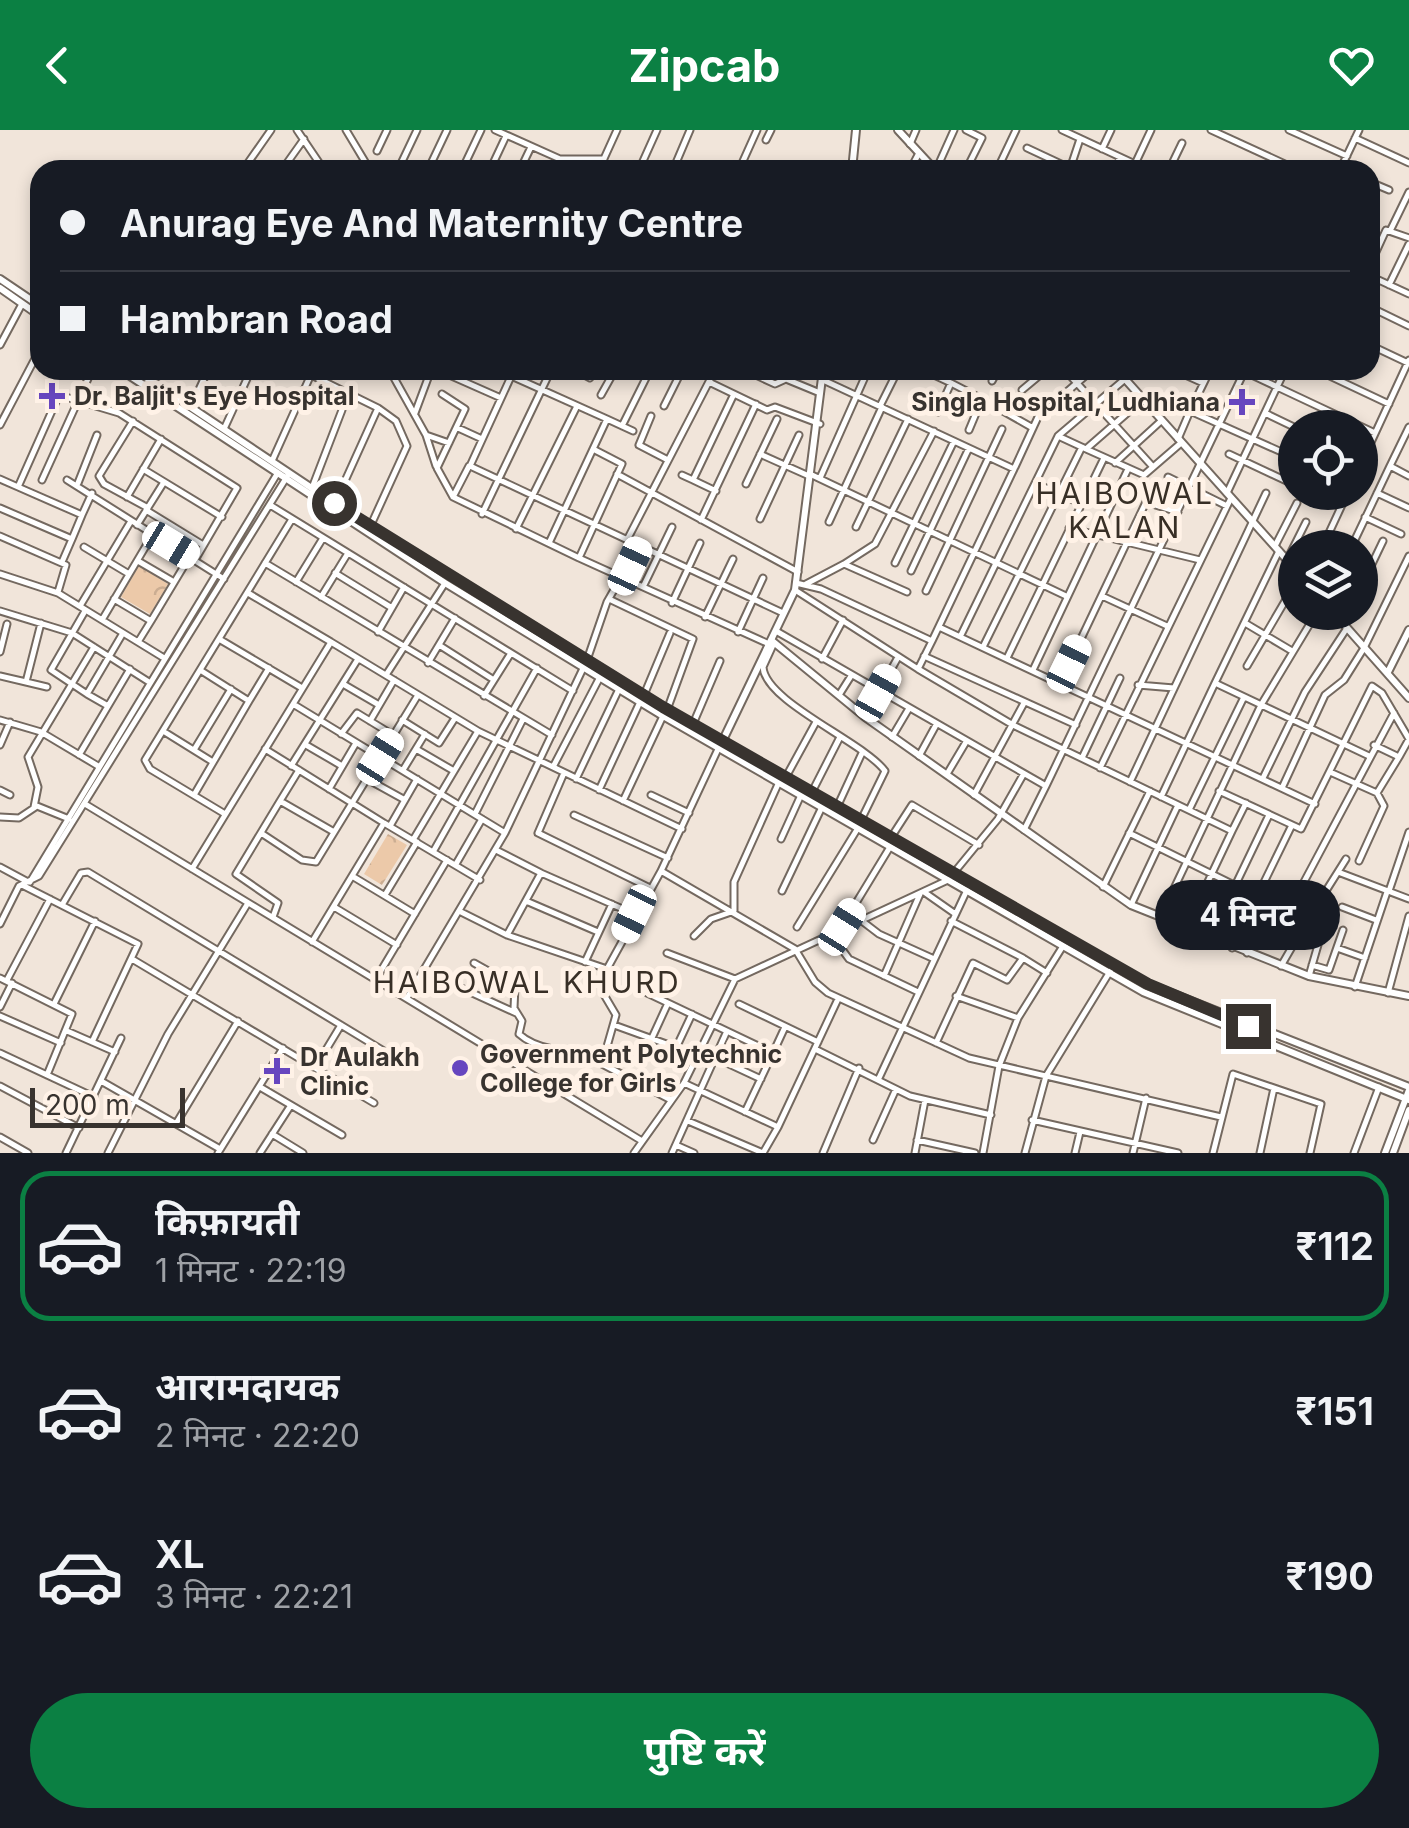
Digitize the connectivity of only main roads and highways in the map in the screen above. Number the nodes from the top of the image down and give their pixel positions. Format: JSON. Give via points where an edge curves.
{"nodes":[{"id":1,"x":856,"y":130,"type":"edge"},
{"id":2,"x":898,"y":130,"type":"edge"},
{"id":3,"x":853,"y":160,"type":"edge"},
{"id":4,"x":925,"y":160,"type":"edge"},
{"id":5,"x":0,"y":279,"type":"edge"},
{"id":6,"x":0,"y":288,"type":"edge"},
{"id":7,"x":24,"y":300,"type":"junction"},
{"id":8,"x":30,"y":302,"type":"edge"},
{"id":9,"x":30,"y":306,"type":"edge"},
{"id":10,"x":137,"y":380,"type":"edge"},
{"id":11,"x":150,"y":380,"type":"edge"},
{"id":12,"x":822,"y":380,"type":"edge"},
{"id":13,"x":1125,"y":380,"type":"edge"},
{"id":14,"x":278,"y":471,"type":"junction"},
{"id":15,"x":287,"y":477,"type":"junction"},
{"id":16,"x":1278,"y":549,"type":"edge"},
{"id":17,"x":1348,"y":630,"type":"edge"},
{"id":18,"x":1409,"y":630,"type":"edge"},
{"id":19,"x":770,"y":646,"type":"junction"},
{"id":20,"x":585,"y":664,"type":"junction"},
{"id":21,"x":1388,"y":672,"type":"junction"},
{"id":22,"x":1409,"y":698,"type":"edge"},
{"id":23,"x":642,"y":699,"type":"junction"},
{"id":24,"x":665,"y":713,"type":"junction"},
{"id":25,"x":721,"y":744,"type":"junction"},
{"id":26,"x":1409,"y":996,"type":"edge"},
{"id":27,"x":1408,"y":1094,"type":"edge"},
{"id":28,"x":1409,"y":1110,"type":"edge"},
{"id":29,"x":1385,"y":1153,"type":"edge"},
{"id":30,"x":1393,"y":1153,"type":"edge"}],
"edges":[{"from":1,"to":3,"type":"main road"},
{"from":2,"to":4,"type":"main road"},
{"from":5,"to":7,"type":"main road"},
{"from":6,"to":7,"type":"main road"},
{"from":7,"to":8,"type":"main road"},
{"from":7,"to":9,"type":"main road"},
{"from":10,"to":14,"type":"main road"},
{"from":11,"to":14,"type":"main road"},
{"from":12,"to":19,"type":"main road","via":[[798,586]]},
{"from":13,"to":16,"type":"main road"},
{"from":14,"to":15,"type":"main road"},
{"from":15,"to":20,"type":"main road","via":[[444,583]]},
{"from":15,"to":20,"type":"main road"},
{"from":17,"to":21,"type":"main road"},
{"from":18,"to":21,"type":"main road"},
{"from":19,"to":25,"type":"main road"},
{"from":19,"to":26,"type":"main road","via":[[1000,817],[1131,904],[1309,976]]},
{"from":20,"to":23,"type":"main road"},
{"from":20,"to":23,"type":"main road"},
{"from":21,"to":22,"type":"main road"},
{"from":23,"to":24,"type":"main road"},
{"from":24,"to":25,"type":"main road"},
{"from":24,"to":25,"type":"main road"},
{"from":25,"to":27,"type":"main road","via":[[1148,984]]},
{"from":25,"to":27,"type":"main road","via":[[1143,992]]},
{"from":27,"to":29,"type":"main road"},
{"from":28,"to":30,"type":"main road"}]}
